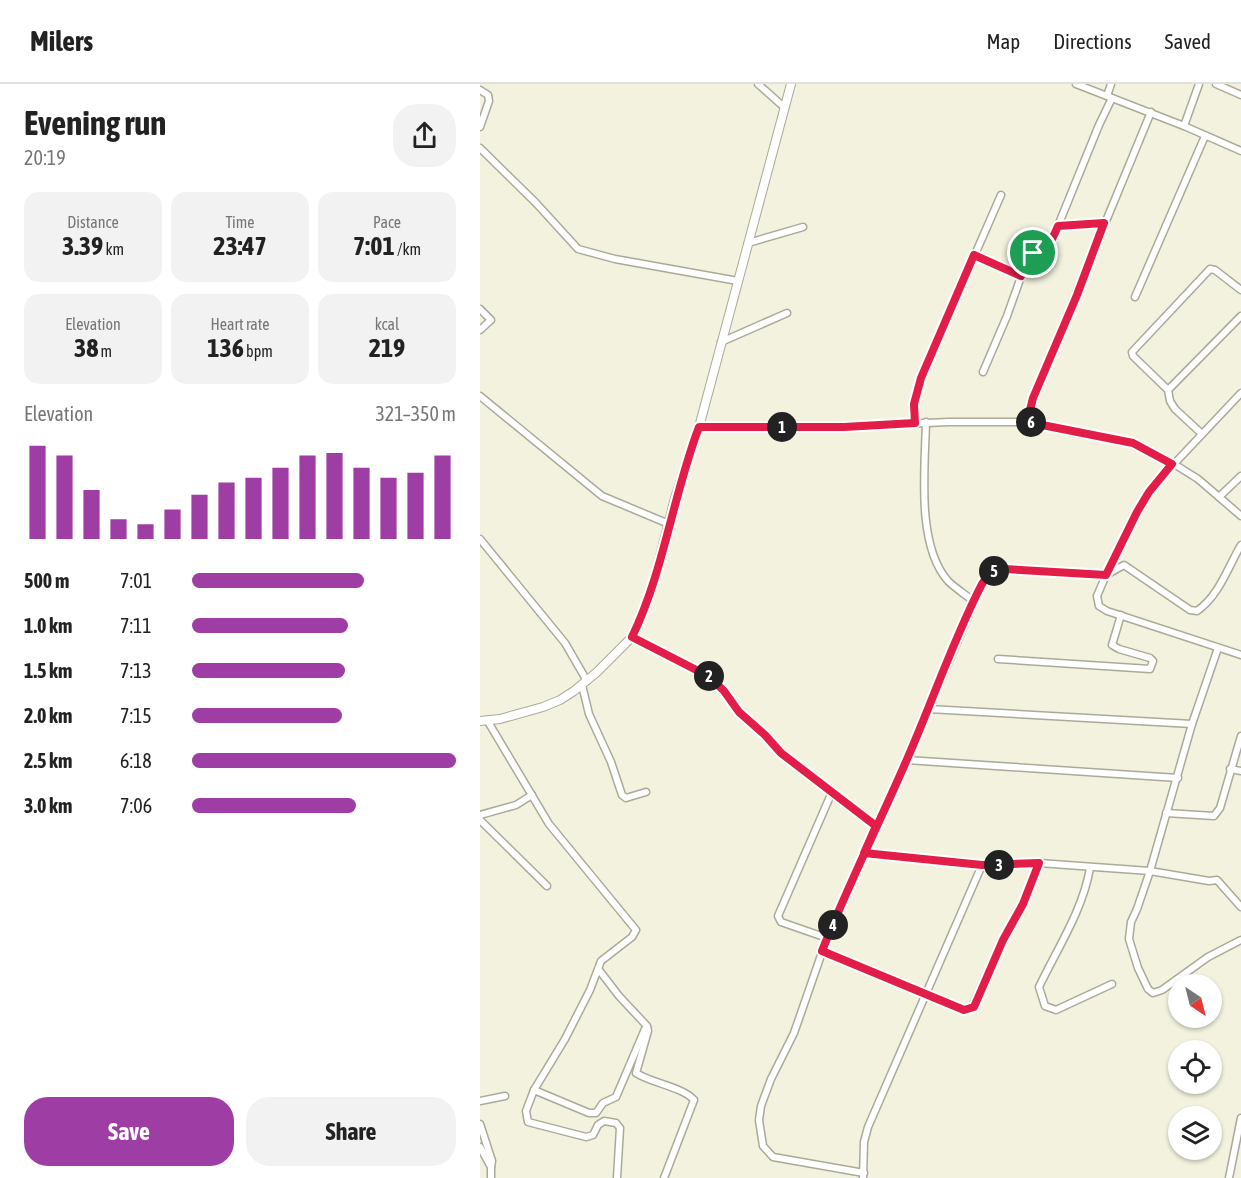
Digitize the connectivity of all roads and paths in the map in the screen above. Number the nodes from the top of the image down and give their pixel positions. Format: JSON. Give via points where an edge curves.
{"nodes":[{"id":1,"x":758,"y":84,"type":"edge"},
{"id":2,"x":791,"y":84,"type":"edge"},
{"id":3,"x":1076,"y":84,"type":"edge"},
{"id":4,"x":1111,"y":84,"type":"edge"},
{"id":5,"x":1199,"y":84,"type":"edge"},
{"id":6,"x":1216,"y":84,"type":"edge"},
{"id":7,"x":480,"y":90,"type":"edge"},
{"id":8,"x":1241,"y":95,"type":"edge"},
{"id":9,"x":1109,"y":97,"type":"junction"},
{"id":10,"x":785,"y":108,"type":"junction"},
{"id":11,"x":1151,"y":112,"type":"junction"},
{"id":12,"x":480,"y":126,"type":"edge"},
{"id":13,"x":1184,"y":126,"type":"junction"},
{"id":14,"x":1205,"y":136,"type":"junction"},
{"id":15,"x":480,"y":148,"type":"edge"},
{"id":16,"x":1241,"y":151,"type":"edge"},
{"id":17,"x":1001,"y":195,"type":"dead end"},
{"id":18,"x":1104,"y":223,"type":"junction"},
{"id":19,"x":1058,"y":226,"type":"junction"},
{"id":20,"x":803,"y":227,"type":"dead end"},
{"id":21,"x":748,"y":243,"type":"junction"},
{"id":22,"x":974,"y":255,"type":"junction"},
{"id":23,"x":1021,"y":276,"type":"junction"},
{"id":24,"x":738,"y":280,"type":"junction"},
{"id":25,"x":1241,"y":290,"type":"edge"},
{"id":26,"x":1135,"y":297,"type":"dead end"},
{"id":27,"x":480,"y":309,"type":"edge"},
{"id":28,"x":787,"y":313,"type":"dead end"},
{"id":29,"x":1241,"y":316,"type":"edge"},
{"id":30,"x":480,"y":330,"type":"edge"},
{"id":31,"x":721,"y":342,"type":"junction"},
{"id":32,"x":983,"y":372,"type":"dead end"},
{"id":33,"x":1168,"y":390,"type":"junction"},
{"id":34,"x":1241,"y":393,"type":"edge"},
{"id":35,"x":480,"y":396,"type":"edge"},
{"id":36,"x":926,"y":422,"type":"junction"},
{"id":37,"x":1027,"y":422,"type":"junction"},
{"id":38,"x":915,"y":423,"type":"junction"},
{"id":39,"x":699,"y":427,"type":"junction"},
{"id":40,"x":1202,"y":434,"type":"junction"},
{"id":41,"x":1173,"y":464,"type":"junction"},
{"id":42,"x":1241,"y":476,"type":"edge"},
{"id":43,"x":1219,"y":497,"type":"junction"},
{"id":44,"x":1241,"y":516,"type":"edge"},
{"id":45,"x":669,"y":524,"type":"junction"},
{"id":46,"x":480,"y":539,"type":"edge"},
{"id":47,"x":1241,"y":545,"type":"edge"},
{"id":48,"x":1106,"y":575,"type":"junction"},
{"id":49,"x":973,"y":602,"type":"junction"},
{"id":50,"x":1121,"y":615,"type":"junction"},
{"id":51,"x":632,"y":637,"type":"junction"},
{"id":52,"x":1218,"y":648,"type":"junction"},
{"id":53,"x":1241,"y":655,"type":"edge"},
{"id":54,"x":998,"y":659,"type":"dead end"},
{"id":55,"x":584,"y":683,"type":"junction"},
{"id":56,"x":929,"y":709,"type":"junction"},
{"id":57,"x":483,"y":721,"type":"edge"},
{"id":58,"x":1192,"y":724,"type":"junction"},
{"id":59,"x":1241,"y":736,"type":"edge"},
{"id":60,"x":907,"y":760,"type":"junction"},
{"id":61,"x":1230,"y":769,"type":"junction"},
{"id":62,"x":1241,"y":771,"type":"edge"},
{"id":63,"x":1178,"y":778,"type":"junction"},
{"id":64,"x":646,"y":792,"type":"dead end"},
{"id":65,"x":832,"y":792,"type":"junction"},
{"id":66,"x":532,"y":795,"type":"junction"},
{"id":67,"x":1166,"y":813,"type":"junction"},
{"id":68,"x":480,"y":815,"type":"edge"},
{"id":69,"x":480,"y":820,"type":"edge"},
{"id":70,"x":876,"y":826,"type":"junction"},
{"id":71,"x":864,"y":853,"type":"junction"},
{"id":72,"x":1039,"y":863,"type":"junction"},
{"id":73,"x":982,"y":865,"type":"junction"},
{"id":74,"x":1090,"y":868,"type":"junction"},
{"id":75,"x":1150,"y":872,"type":"junction"},
{"id":76,"x":547,"y":885,"type":"dead end"},
{"id":77,"x":1241,"y":907,"type":"edge"},
{"id":78,"x":827,"y":938,"type":"junction"},
{"id":79,"x":1240,"y":941,"type":"edge"},
{"id":80,"x":822,"y":951,"type":"junction"},
{"id":81,"x":599,"y":970,"type":"junction"},
{"id":82,"x":1112,"y":984,"type":"dead end"},
{"id":83,"x":927,"y":993,"type":"junction"},
{"id":84,"x":647,"y":1026,"type":"junction"},
{"id":85,"x":534,"y":1090,"type":"junction"},
{"id":86,"x":505,"y":1095,"type":"dead end"},
{"id":87,"x":480,"y":1101,"type":"edge"},
{"id":88,"x":1241,"y":1118,"type":"edge"},
{"id":89,"x":480,"y":1124,"type":"edge"},
{"id":90,"x":480,"y":1147,"type":"edge"},
{"id":91,"x":491,"y":1167,"type":"junction"},
{"id":92,"x":864,"y":1175,"type":"edge"},
{"id":93,"x":491,"y":1178,"type":"edge"},
{"id":94,"x":616,"y":1178,"type":"edge"},
{"id":95,"x":664,"y":1178,"type":"edge"},
{"id":96,"x":1229,"y":1178,"type":"edge"}],
"edges":[{"from":1,"to":10,"type":"street"},
{"from":2,"to":10,"type":"street"},
{"from":3,"to":9,"type":"street"},
{"from":4,"to":9,"type":"street"},
{"from":5,"to":13,"type":"street"},
{"from":6,"to":8,"type":"street"},
{"from":7,"to":12,"type":"street","via":[[488,95],[489,101]]},
{"from":9,"to":11,"type":"street"},
{"from":9,"to":19,"type":"street"},
{"from":10,"to":21,"type":"street"},
{"from":11,"to":13,"type":"street"},
{"from":11,"to":18,"type":"street"},
{"from":13,"to":14,"type":"street"},
{"from":14,"to":16,"type":"street"},
{"from":14,"to":26,"type":"street"},
{"from":15,"to":24,"type":"street","via":[[578,249]]},
{"from":17,"to":22,"type":"street"},
{"from":18,"to":19,"type":"street"},
{"from":18,"to":37,"type":"street","via":[[1033,398]]},
{"from":19,"to":23,"type":"street","via":[[1049,246],[1028,257]]},
{"from":20,"to":21,"type":"street"},
{"from":21,"to":24,"type":"street"},
{"from":22,"to":23,"type":"street"},
{"from":22,"to":38,"type":"street","via":[[921,378],[914,404]]},
{"from":23,"to":32,"type":"street"},
{"from":24,"to":31,"type":"street"},
{"from":25,"to":33,"type":"street","via":[[1210,269],[1134,348],[1133,356]]},
{"from":27,"to":30,"type":"street","via":[[491,320]]},
{"from":28,"to":31,"type":"street"},
{"from":29,"to":33,"type":"street"},
{"from":31,"to":39,"type":"street"},
{"from":33,"to":40,"type":"street","via":[[1175,409]]},
{"from":34,"to":40,"type":"street"},
{"from":35,"to":45,"type":"street","via":[[602,496]]},
{"from":36,"to":37,"type":"street"},
{"from":36,"to":38,"type":"street"},
{"from":36,"to":49,"type":"street","via":[[925,513],[931,544],[948,580]]},
{"from":37,"to":41,"type":"street","via":[[1133,443]]},
{"from":38,"to":39,"type":"street"},
{"from":39,"to":45,"type":"street"},
{"from":40,"to":41,"type":"street"},
{"from":41,"to":43,"type":"street"},
{"from":41,"to":48,"type":"street","via":[[1149,492]]},
{"from":42,"to":43,"type":"street"},
{"from":43,"to":44,"type":"street"},
{"from":45,"to":51,"type":"street","via":[[651,592]]},
{"from":46,"to":55,"type":"street","via":[[565,643]]},
{"from":47,"to":48,"type":"street","via":[[1218,588],[1197,611],[1124,565]]},
{"from":48,"to":49,"type":"street","via":[[995,570]]},
{"from":48,"to":50,"type":"street","via":[[1097,596],[1099,606]]},
{"from":49,"to":56,"type":"street"},
{"from":50,"to":52,"type":"street"},
{"from":50,"to":54,"type":"street","via":[[1112,645],[1150,658],[1150,669]]},
{"from":51,"to":55,"type":"street"},
{"from":51,"to":65,"type":"street","via":[[710,677],[781,753]]},
{"from":52,"to":53,"type":"street"},
{"from":52,"to":58,"type":"street"},
{"from":55,"to":57,"type":"street","via":[[543,707]]},
{"from":55,"to":64,"type":"street","via":[[589,714],[622,795],[629,798]]},
{"from":56,"to":58,"type":"street"},
{"from":56,"to":60,"type":"street"},
{"from":57,"to":66,"type":"street"},
{"from":58,"to":63,"type":"street"},
{"from":59,"to":61,"type":"street"},
{"from":60,"to":63,"type":"street"},
{"from":60,"to":70,"type":"street"},
{"from":61,"to":62,"type":"street"},
{"from":61,"to":67,"type":"street","via":[[1220,808],[1214,816]]},
{"from":63,"to":67,"type":"street"},
{"from":65,"to":70,"type":"street"},
{"from":65,"to":78,"type":"street","via":[[778,916],[781,922]]},
{"from":66,"to":68,"type":"street","via":[[516,805]]},
{"from":66,"to":81,"type":"street","via":[[564,845],[636,930],[601,961]]},
{"from":67,"to":75,"type":"street"},
{"from":69,"to":76,"type":"street"},
{"from":70,"to":71,"type":"street"},
{"from":71,"to":73,"type":"street"},
{"from":71,"to":78,"type":"street"},
{"from":72,"to":73,"type":"street"},
{"from":72,"to":74,"type":"street"},
{"from":72,"to":83,"type":"street","via":[[974,1007],[964,1010]]},
{"from":73,"to":83,"type":"street"},
{"from":74,"to":75,"type":"street"},
{"from":74,"to":82,"type":"street","via":[[1084,893],[1039,987],[1045,1006],[1056,1010]]},
{"from":75,"to":77,"type":"street","via":[[1217,880]]},
{"from":75,"to":79,"type":"street","via":[[1131,922],[1129,939],[1138,968],[1153,993]]},
{"from":78,"to":80,"type":"street"},
{"from":80,"to":83,"type":"street"},
{"from":80,"to":92,"type":"street","via":[[794,1033],[761,1106],[763,1146],[773,1157]]},
{"from":81,"to":84,"type":"street"},
{"from":81,"to":85,"type":"street"},
{"from":83,"to":92,"type":"street","via":[[868,1127]]},
{"from":84,"to":85,"type":"street","via":[[616,1096],[603,1103],[596,1113]]},
{"from":84,"to":95,"type":"street","via":[[636,1073],[694,1100]]},
{"from":85,"to":94,"type":"street","via":[[526,1111],[528,1122],[586,1137],[593,1135],[604,1121],[616,1122],[620,1128]]},
{"from":86,"to":87,"type":"street"},
{"from":88,"to":96,"type":"street"},
{"from":89,"to":91,"type":"street"},
{"from":90,"to":91,"type":"street"},
{"from":91,"to":93,"type":"street"}]}
